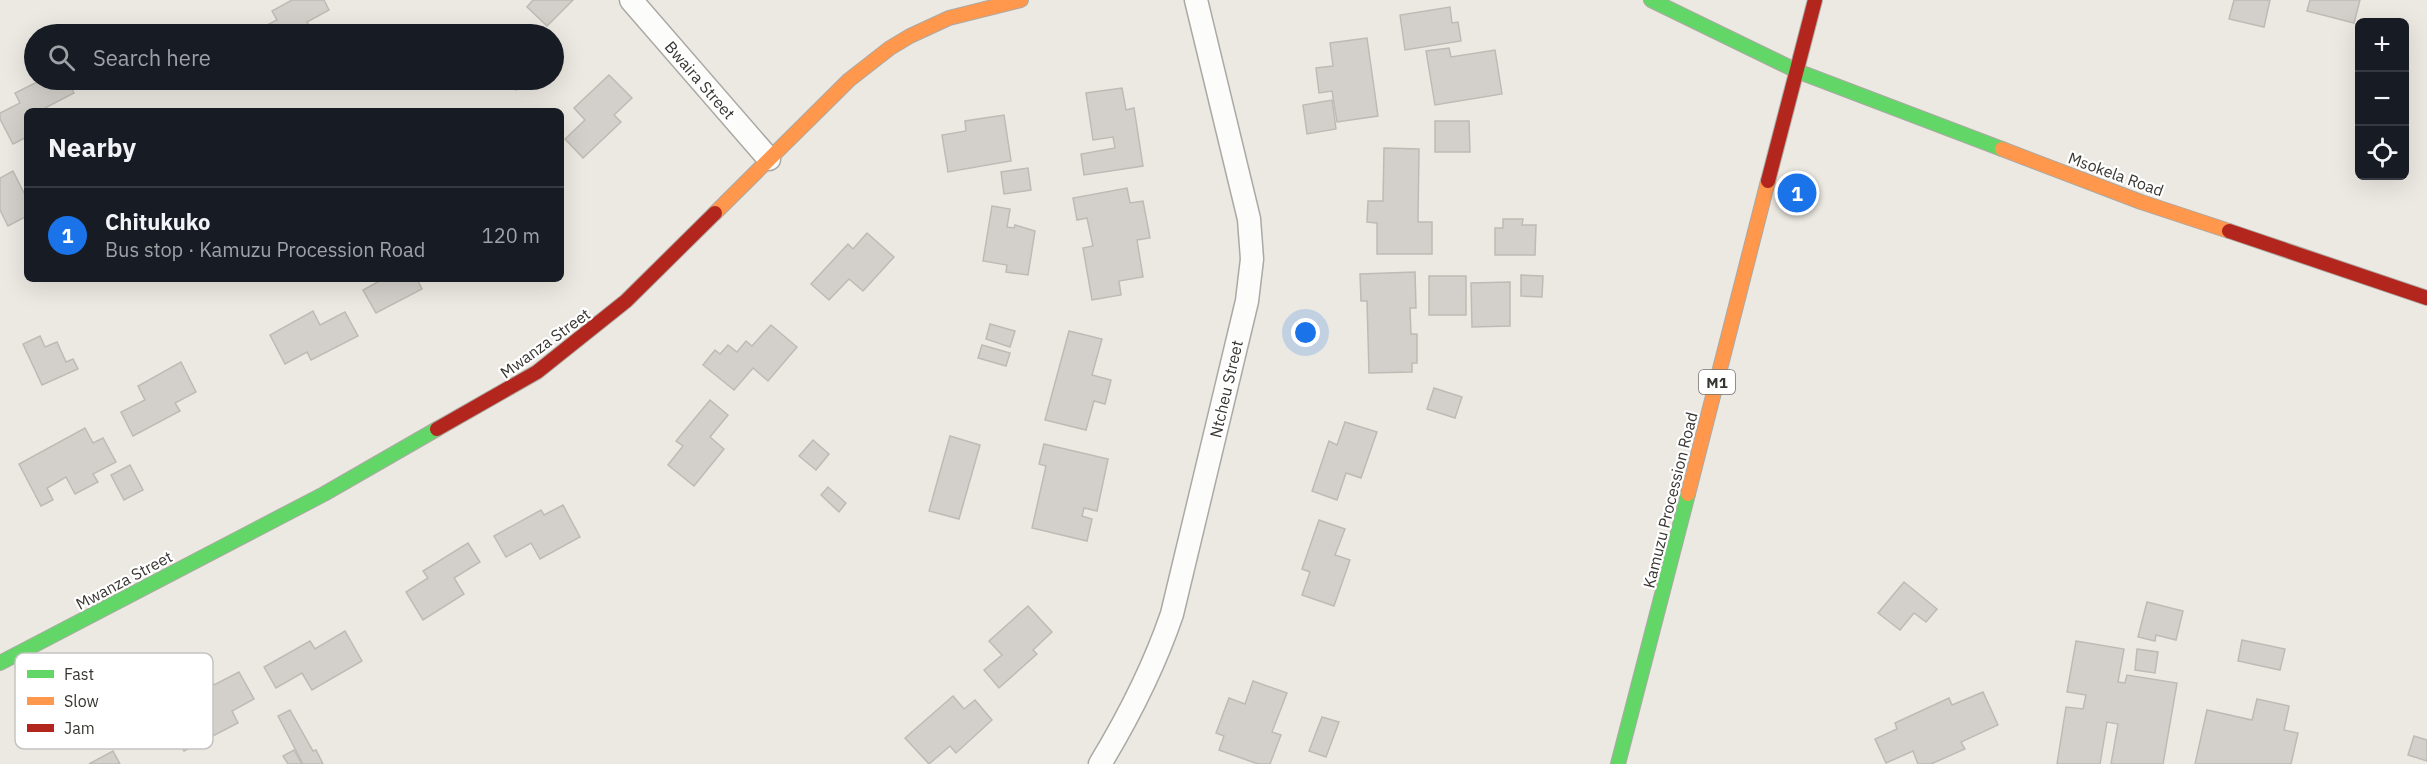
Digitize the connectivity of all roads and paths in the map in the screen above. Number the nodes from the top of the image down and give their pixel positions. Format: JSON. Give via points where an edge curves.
{"nodes":[{"id":1,"x":631,"y":0,"type":"edge"},
{"id":2,"x":1022,"y":0,"type":"edge"},
{"id":3,"x":1196,"y":0,"type":"edge"},
{"id":4,"x":1652,"y":0,"type":"edge"},
{"id":5,"x":1815,"y":0,"type":"edge"},
{"id":6,"x":1797,"y":71,"type":"junction"},
{"id":7,"x":770,"y":159,"type":"junction"},
{"id":8,"x":2427,"y":298,"type":"edge"},
{"id":9,"x":19,"y":653,"type":"edge"},
{"id":10,"x":15,"y":655,"type":"edge"},
{"id":11,"x":0,"y":663,"type":"edge"},
{"id":12,"x":1100,"y":764,"type":"edge"},
{"id":13,"x":1618,"y":764,"type":"edge"}],
"edges":[{"from":1,"to":7,"type":"street","name":"Bwaira Street"},
{"from":2,"to":7,"type":"main road","name":"Mwanza Street","via":[[943,19],[896,43],[849,80]]},
{"from":3,"to":12,"type":"street","name":"Ntcheu Street","via":[[1249,219],[1252,259],[1247,301],[1172,614],[1125,724]]},
{"from":4,"to":6,"type":"main road"},
{"from":5,"to":6,"type":"main road","name":"Kamuzu Procession Road","number":"M1"},
{"from":6,"to":8,"type":"main road","name":"Msokela Road","via":[[2141,202]]},
{"from":6,"to":13,"type":"main road","name":"Kamuzu Procession Road","number":"M1"},
{"from":7,"to":9,"type":"main road","name":"Mwanza Street","via":[[626,301],[537,372],[324,494]]},
{"from":10,"to":11,"type":"main road","name":"Mwanza Street"}]}
